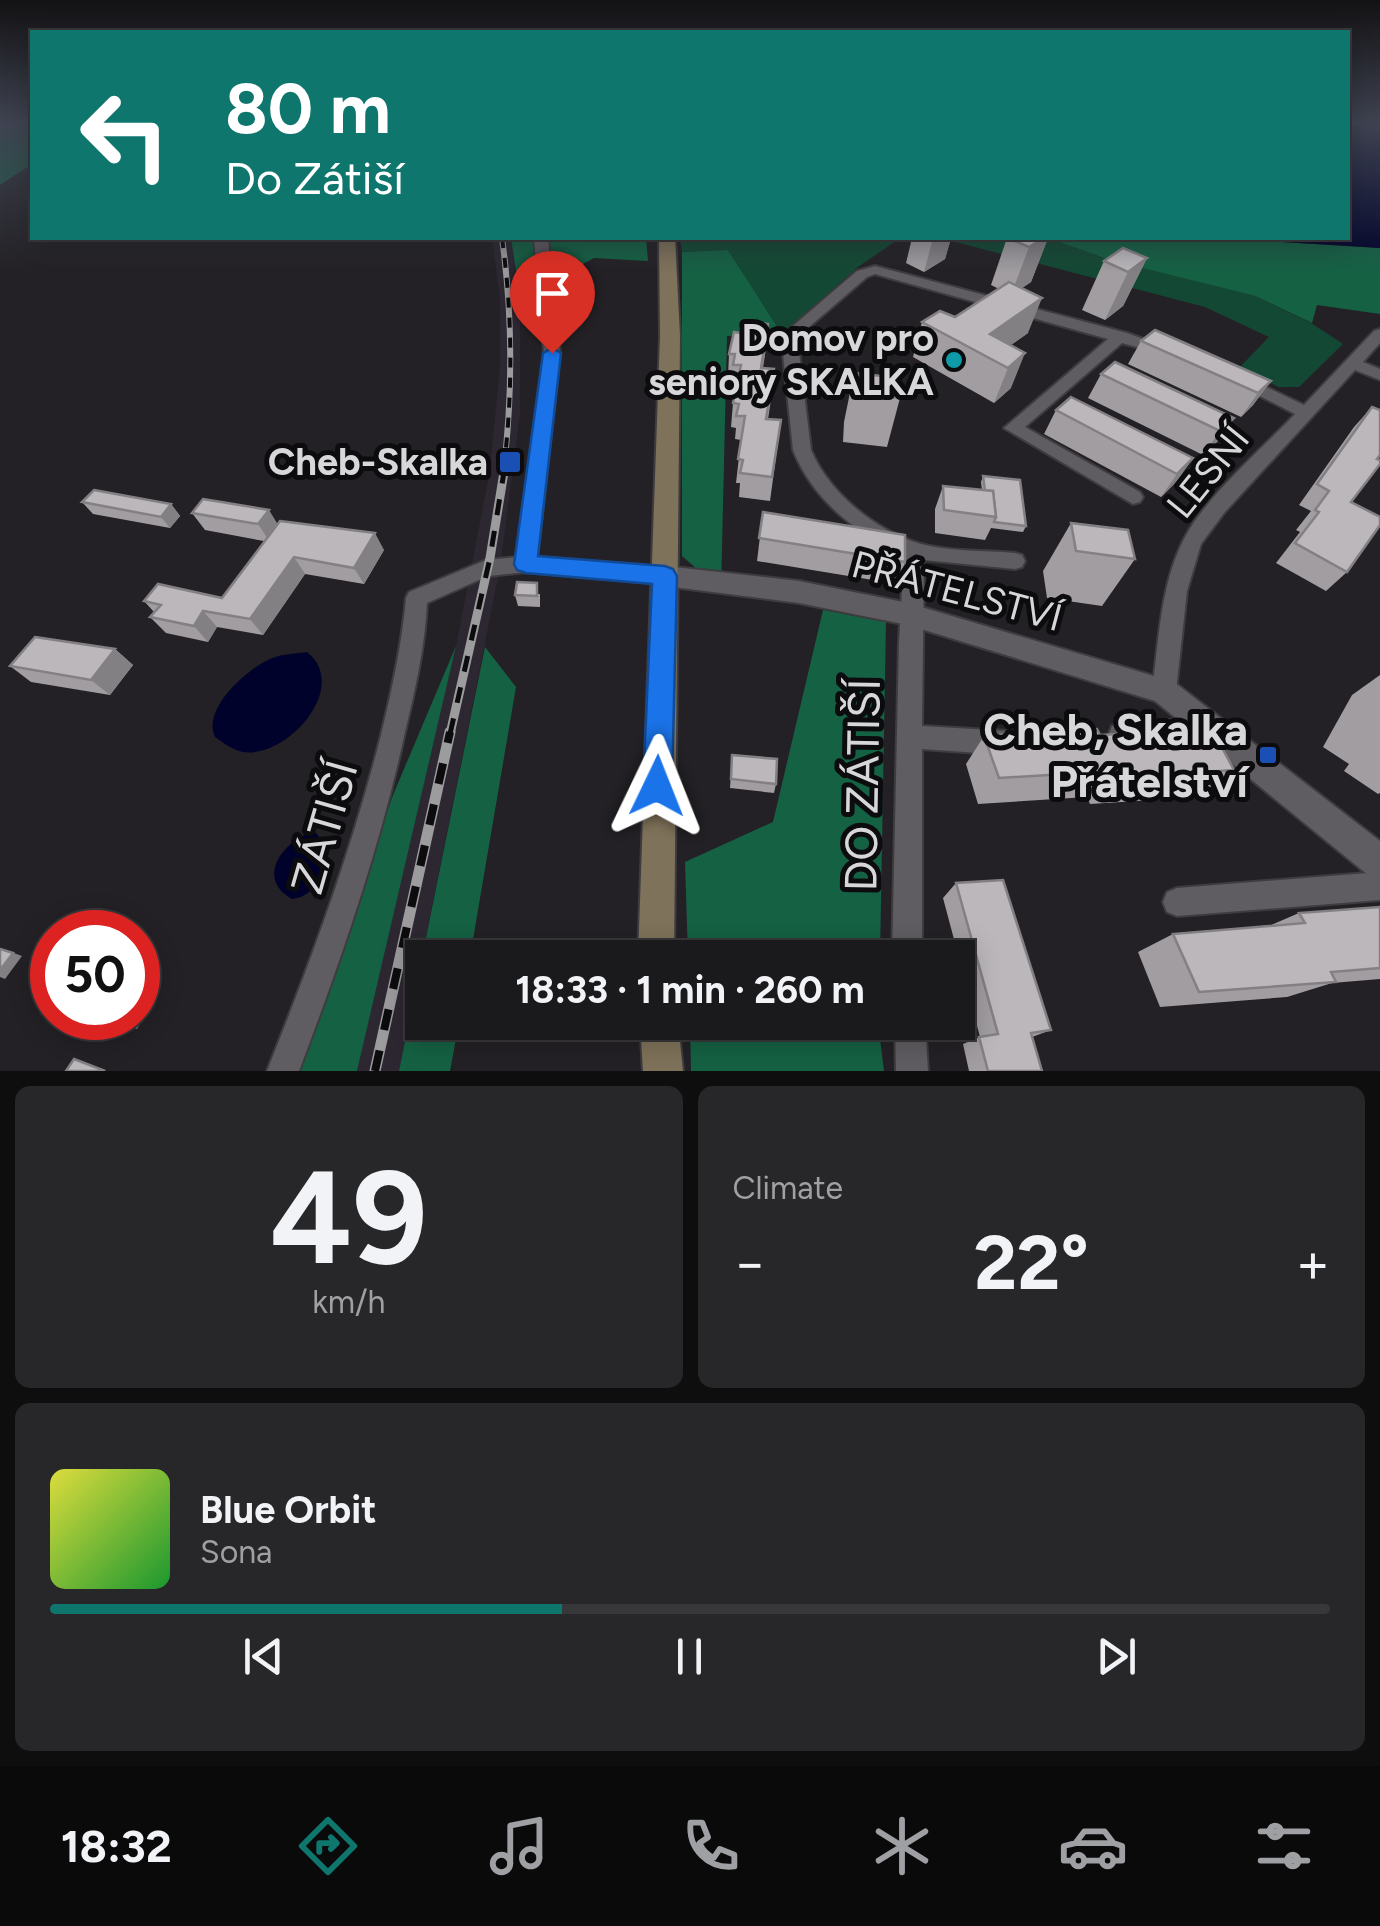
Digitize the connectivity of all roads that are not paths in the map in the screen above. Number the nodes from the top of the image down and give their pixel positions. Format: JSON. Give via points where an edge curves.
{"nodes":[{"id":1,"x":542,"y":240,"type":"edge"},
{"id":2,"x":667,"y":240,"type":"edge"},
{"id":3,"x":1380,"y":334,"type":"edge"},
{"id":4,"x":1120,"y":336,"type":"junction"},
{"id":5,"x":1177,"y":354,"type":"edge"},
{"id":6,"x":1352,"y":363,"type":"junction"},
{"id":7,"x":1223,"y":373,"type":"edge"},
{"id":8,"x":1380,"y":375,"type":"edge"},
{"id":9,"x":1050,"y":395,"type":"junction"},
{"id":10,"x":1068,"y":404,"type":"edge"},
{"id":11,"x":1305,"y":412,"type":"junction"},
{"id":12,"x":1133,"y":497,"type":"dead end"},
{"id":13,"x":916,"y":550,"type":"junction"},
{"id":14,"x":1015,"y":562,"type":"dead end"},
{"id":15,"x":526,"y":564,"type":"junction"},
{"id":16,"x":665,"y":576,"type":"junction"},
{"id":17,"x":908,"y":614,"type":"junction"},
{"id":18,"x":1164,"y":691,"type":"junction"},
{"id":19,"x":1215,"y":728,"type":"junction"},
{"id":20,"x":1100,"y":736,"type":"edge"},
{"id":21,"x":910,"y":737,"type":"junction"},
{"id":22,"x":1029,"y":742,"type":"edge"},
{"id":23,"x":1380,"y":863,"type":"edge"},
{"id":24,"x":1380,"y":886,"type":"edge"},
{"id":25,"x":1177,"y":902,"type":"dead end"},
{"id":26,"x":656,"y":940,"type":"edge"},
{"id":27,"x":906,"y":940,"type":"edge"},
{"id":28,"x":660,"y":1040,"type":"edge"},
{"id":29,"x":911,"y":1040,"type":"edge"},
{"id":30,"x":283,"y":1071,"type":"edge"},
{"id":31,"x":662,"y":1071,"type":"edge"},
{"id":32,"x":912,"y":1071,"type":"edge"}],
"edges":[{"from":1,"to":15,"type":"street","via":[[552,353]]},
{"from":2,"to":16,"type":"main road"},
{"from":3,"to":6,"type":"street","name":"LESNÍ"},
{"from":4,"to":5,"type":"street"},
{"from":4,"to":9,"type":"street","name":"LESNÍ"},
{"from":4,"to":13,"type":"street","via":[[876,270],[808,317],[790,344],[807,467],[855,516]]},
{"from":6,"to":8,"type":"street"},
{"from":6,"to":11,"type":"street","name":"LESNÍ"},
{"from":7,"to":11,"type":"street"},
{"from":9,"to":10,"type":"street"},
{"from":9,"to":12,"type":"street","name":"LESNÍ","via":[[1013,428]]},
{"from":11,"to":18,"type":"street","name":"LESNÍ","via":[[1192,542],[1176,591]]},
{"from":13,"to":14,"type":"street"},
{"from":13,"to":17,"type":"street","name":"DO ZÁTIŠÍ"},
{"from":15,"to":16,"type":"street"},
{"from":15,"to":30,"type":"street","name":"ZÁTIŠÍ","via":[[486,568],[417,598],[385,770],[337,936]]},
{"from":16,"to":17,"type":"street","name":"PŘÁTELSTVÍ"},
{"from":16,"to":26,"type":"main road"},
{"from":17,"to":18,"type":"street","name":"PŘÁTELSTVÍ"},
{"from":17,"to":21,"type":"street","name":"DO ZÁTIŠÍ"},
{"from":18,"to":19,"type":"street","name":"PŘÁTELSTVÍ"},
{"from":19,"to":20,"type":"street"},
{"from":19,"to":23,"type":"street","name":"PŘÁTELSTVÍ"},
{"from":21,"to":22,"type":"street"},
{"from":21,"to":27,"type":"street","name":"DO ZÁTIŠÍ"},
{"from":24,"to":25,"type":"street"},
{"from":28,"to":31,"type":"main road"},
{"from":29,"to":32,"type":"street"}]}
